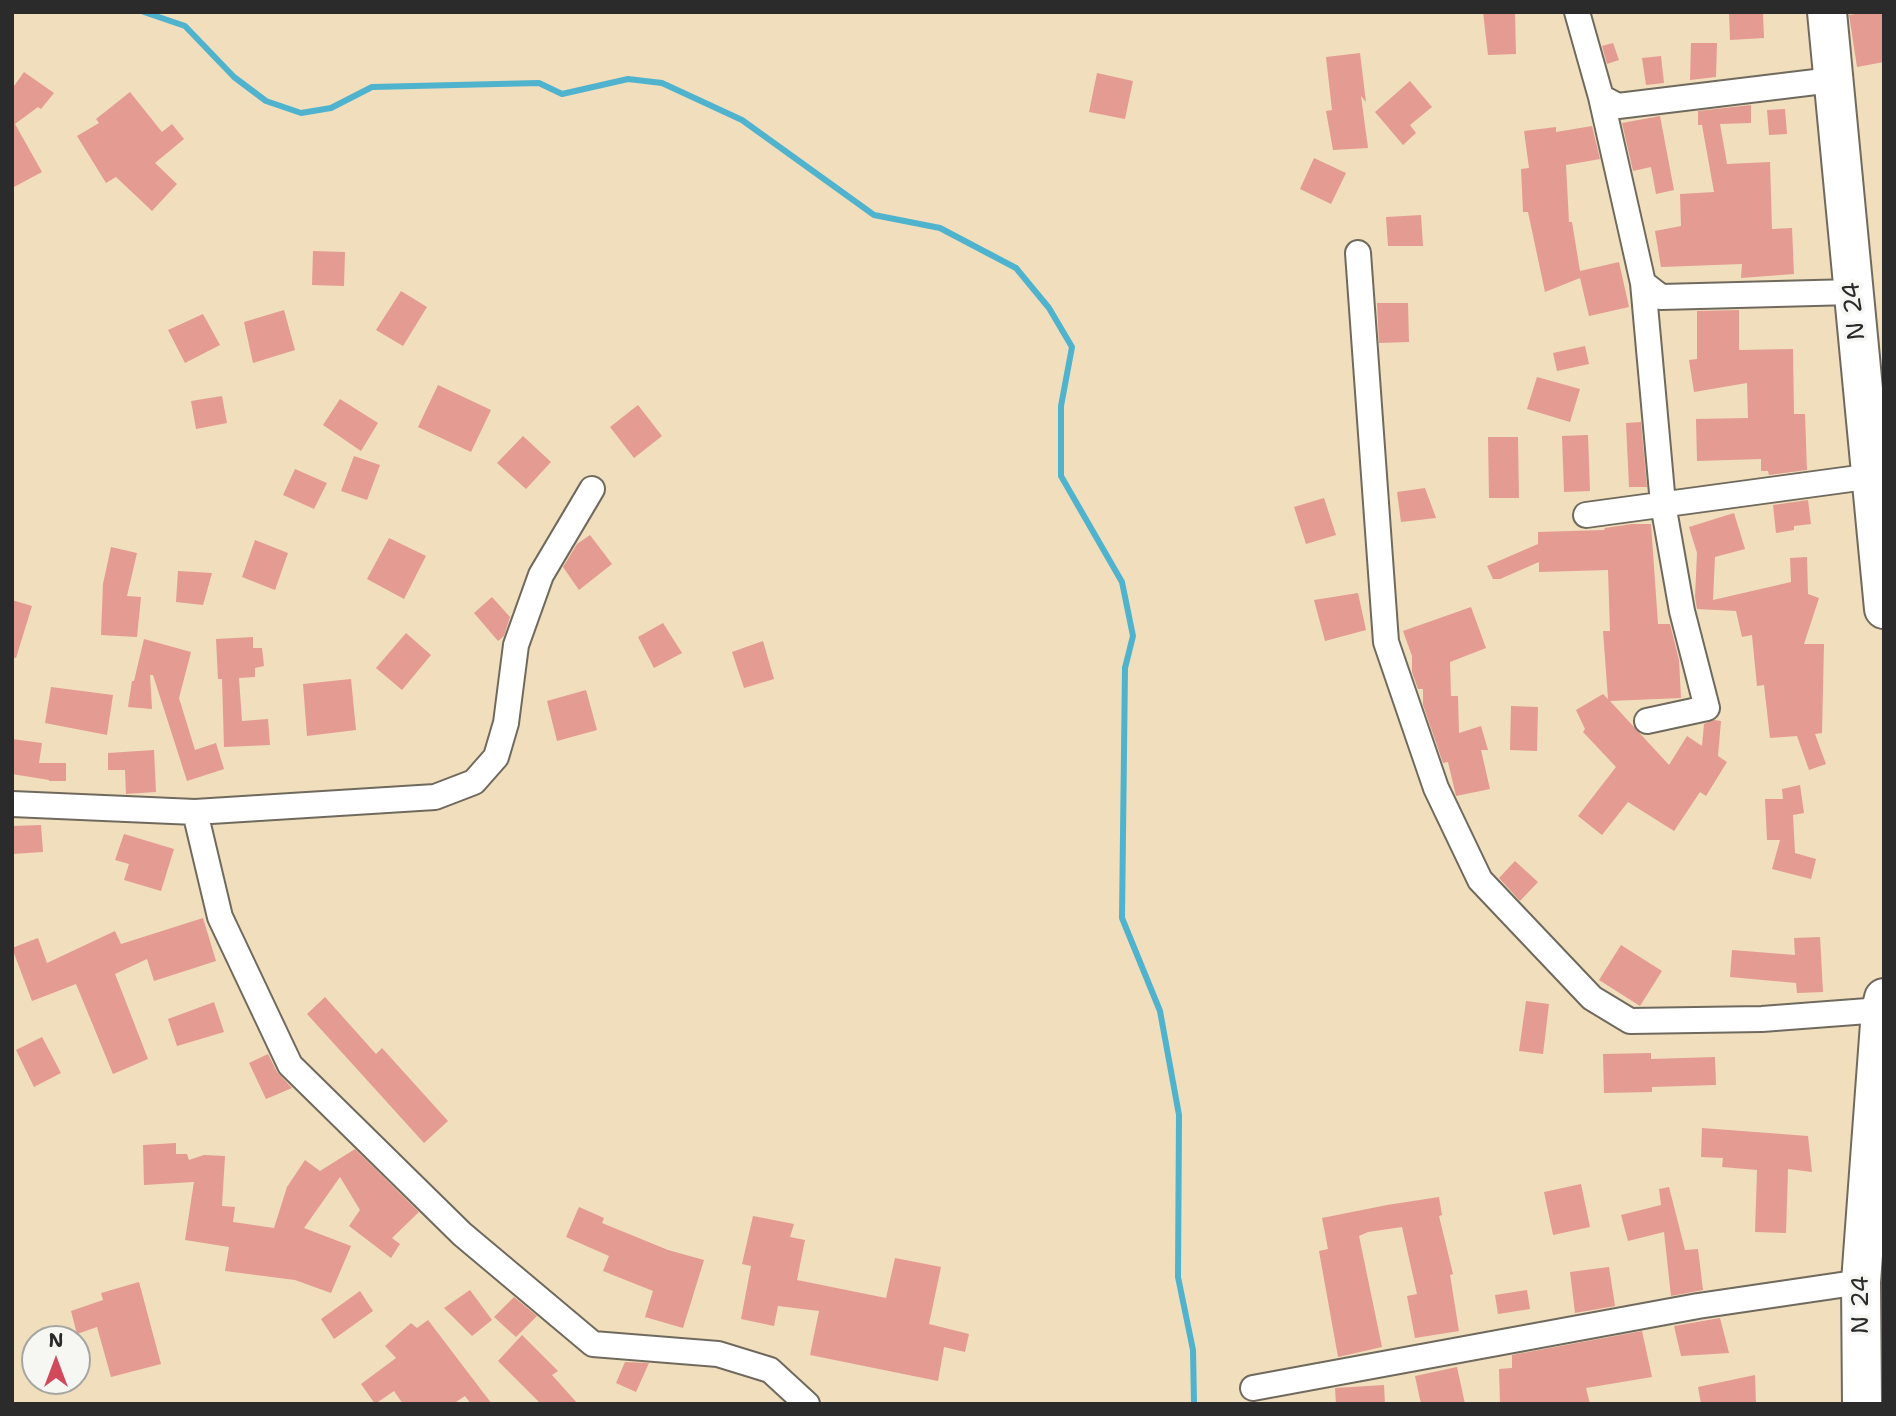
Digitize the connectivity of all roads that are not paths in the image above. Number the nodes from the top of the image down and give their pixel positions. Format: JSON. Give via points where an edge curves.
{"nodes":[{"id":1,"x":1577,"y":12,"type":"edge"},
{"id":2,"x":1827,"y":12,"type":"edge"},
{"id":3,"x":1832,"y":80,"type":"junction"},
{"id":4,"x":1601,"y":97,"type":"junction"},
{"id":5,"x":1358,"y":253,"type":"dead end"},
{"id":6,"x":1643,"y":283,"type":"junction"},
{"id":7,"x":1853,"y":292,"type":"junction"},
{"id":8,"x":1875,"y":413,"type":"edge"},
{"id":9,"x":1873,"y":476,"type":"junction"},
{"id":10,"x":592,"y":489,"type":"dead end"},
{"id":11,"x":1663,"y":503,"type":"junction"},
{"id":12,"x":1586,"y":515,"type":"dead end"},
{"id":13,"x":1884,"y":609,"type":"edge"},
{"id":14,"x":1647,"y":721,"type":"dead end"},
{"id":15,"x":12,"y":804,"type":"edge"},
{"id":16,"x":195,"y":812,"type":"junction"},
{"id":17,"x":1882,"y":1004,"type":"edge"},
{"id":18,"x":1861,"y":1282,"type":"junction"},
{"id":19,"x":1253,"y":1388,"type":"dead end"},
{"id":20,"x":807,"y":1404,"type":"edge"},
{"id":21,"x":1862,"y":1404,"type":"edge"}],
"edges":[{"from":1,"to":4,"type":"street"},
{"from":2,"to":3,"type":"main road","name":"N 24"},
{"from":3,"to":4,"type":"street","via":[[1618,106]]},
{"from":3,"to":7,"type":"main road","name":"N 24"},
{"from":4,"to":6,"type":"street"},
{"from":5,"to":17,"type":"street","via":[[1386,642],[1436,788],[1480,880],[1592,998],[1630,1021],[1762,1019]]},
{"from":6,"to":7,"type":"street","via":[[1661,297]]},
{"from":6,"to":11,"type":"street"},
{"from":7,"to":8,"type":"main road","name":"N 24"},
{"from":8,"to":9,"type":"main road","name":"N 24"},
{"from":9,"to":11,"type":"street"},
{"from":9,"to":13,"type":"main road","name":"N 24"},
{"from":10,"to":16,"type":"street","via":[[541,575],[516,645],[506,723],[496,758],[474,782],[435,797]]},
{"from":11,"to":12,"type":"street"},
{"from":11,"to":14,"type":"street","via":[[1682,611],[1707,708]]},
{"from":15,"to":16,"type":"street"},
{"from":16,"to":20,"type":"street","via":[[220,917],[290,1065],[452,1224],[593,1344],[719,1354],[770,1370]]},
{"from":17,"to":18,"type":"main road","name":"N 24"},
{"from":18,"to":19,"type":"street","via":[[1698,1306]]},
{"from":18,"to":21,"type":"main road","name":"N 24"}]}
